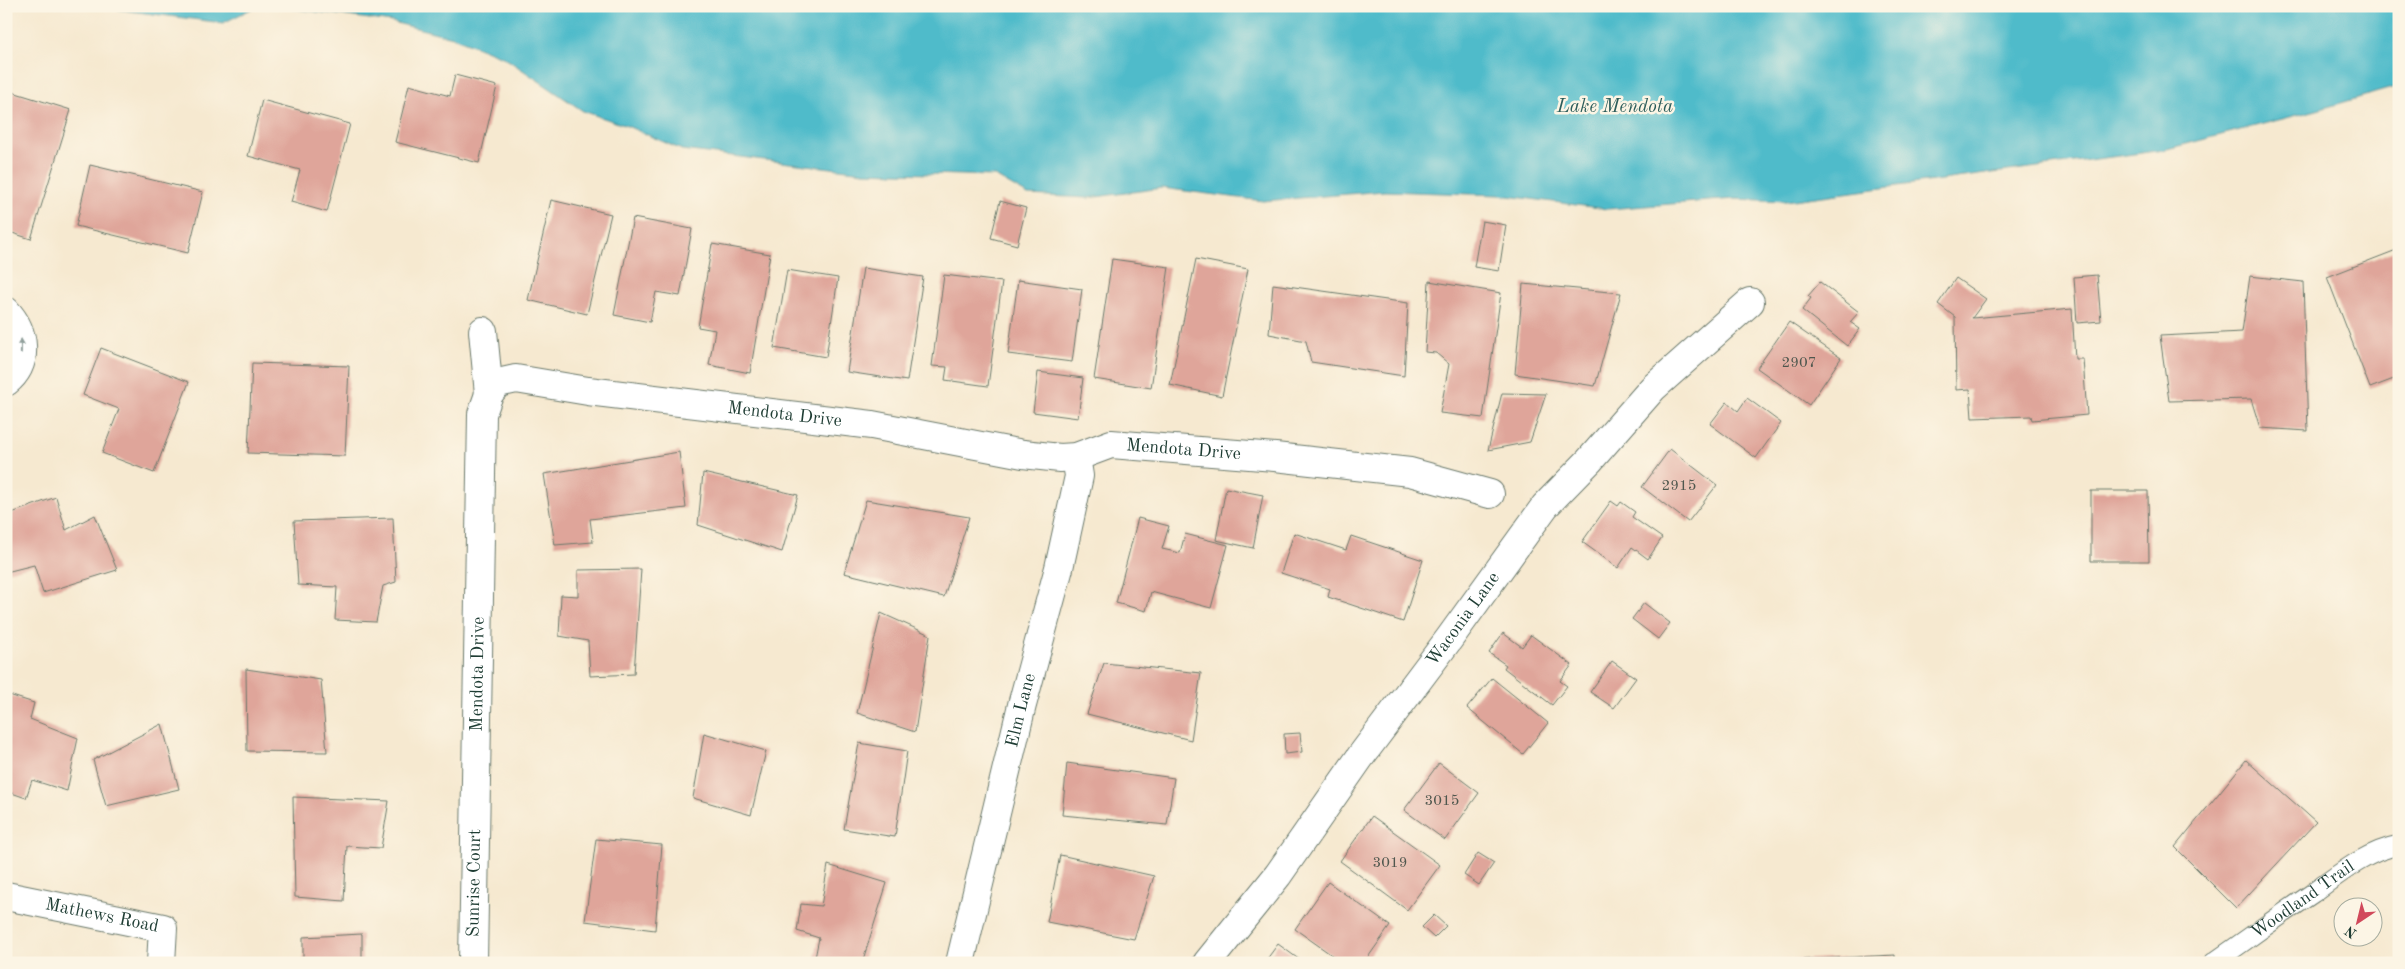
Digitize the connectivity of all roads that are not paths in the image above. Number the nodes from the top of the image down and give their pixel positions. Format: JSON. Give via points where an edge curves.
{"nodes":[{"id":1,"x":1750,"y":302,"type":"dead end"},
{"id":2,"x":6,"y":311,"type":"edge"},
{"id":3,"x":483,"y":331,"type":"dead end"},
{"id":4,"x":6,"y":382,"type":"edge"},
{"id":5,"x":489,"y":394,"type":"junction"},
{"id":6,"x":1076,"y":457,"type":"junction"},
{"id":7,"x":1490,"y":494,"type":"dead end"},
{"id":8,"x":475,"y":804,"type":"joint"},
{"id":9,"x":2399,"y":845,"type":"edge"},
{"id":10,"x":6,"y":896,"type":"edge"},
{"id":11,"x":161,"y":963,"type":"edge"},
{"id":12,"x":473,"y":963,"type":"edge"},
{"id":13,"x":960,"y":963,"type":"edge"},
{"id":14,"x":1207,"y":963,"type":"edge"},
{"id":15,"x":2213,"y":963,"type":"edge"}],
"edges":[{"from":1,"to":14,"type":"street","name":"Waconia Lane","via":[[1653,388],[1545,506],[1361,756],[1278,875]]},
{"from":4,"to":2,"type":"street","one_way":true,"via":[[18,366],[22,351],[21,334]]},
{"from":3,"to":5,"type":"street"},
{"from":5,"to":6,"type":"street","name":"Mendota Drive","via":[[498,383],[516,379],[588,391],[872,425],[1023,454]]},
{"from":5,"to":8,"type":"street","name":"Mendota Drive","via":[[482,414]]},
{"from":6,"to":7,"type":"street","name":"Mendota Drive","via":[[1111,444],[1275,457],[1410,472]]},
{"from":6,"to":13,"type":"street","name":"Elm Lane","via":[[1079,476],[1059,568],[1022,705]]},
{"from":8,"to":12,"type":"street","name":"Sunrise Court"},
{"from":9,"to":15,"type":"lane","name":"Woodland Trail","via":[[2368,856]]},
{"from":10,"to":11,"type":"street","name":"Mathews Road","via":[[163,928]]}]}
